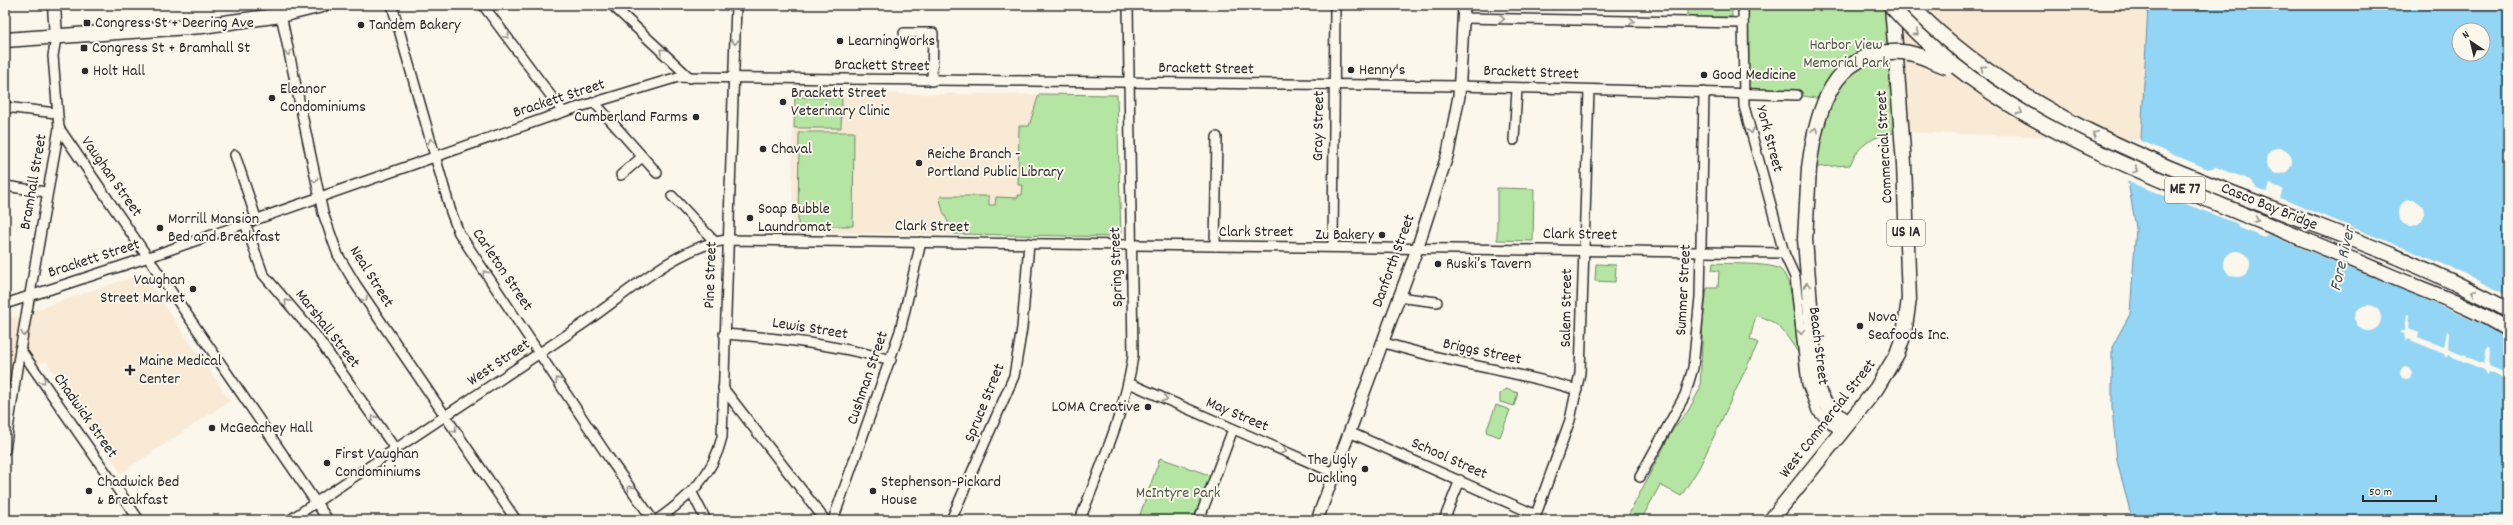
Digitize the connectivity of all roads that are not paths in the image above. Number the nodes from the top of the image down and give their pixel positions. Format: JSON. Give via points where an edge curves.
{"nodes":[{"id":1,"x":54,"y":5,"type":"edge"},
{"id":2,"x":322,"y":5,"type":"edge"},
{"id":3,"x":392,"y":5,"type":"edge"},
{"id":4,"x":483,"y":5,"type":"edge"},
{"id":5,"x":612,"y":5,"type":"edge"},
{"id":6,"x":736,"y":5,"type":"edge"},
{"id":7,"x":1128,"y":5,"type":"edge"},
{"id":8,"x":1335,"y":5,"type":"edge"},
{"id":9,"x":1464,"y":5,"type":"edge"},
{"id":10,"x":1743,"y":5,"type":"edge"},
{"id":11,"x":1891,"y":5,"type":"edge"},
{"id":12,"x":1910,"y":5,"type":"edge"},
{"id":13,"x":281,"y":15,"type":"junction"},
{"id":14,"x":1463,"y":18,"type":"junction"},
{"id":15,"x":1743,"y":23,"type":"junction"},
{"id":16,"x":904,"y":33,"type":"dead end"},
{"id":17,"x":56,"y":38,"type":"junction"},
{"id":18,"x":5,"y":40,"type":"edge"},
{"id":19,"x":1958,"y":69,"type":"junction"},
{"id":20,"x":690,"y":78,"type":"junction"},
{"id":21,"x":734,"y":79,"type":"junction"},
{"id":22,"x":932,"y":81,"type":"junction"},
{"id":23,"x":1129,"y":82,"type":"junction"},
{"id":24,"x":1335,"y":86,"type":"junction"},
{"id":25,"x":1460,"y":86,"type":"junction"},
{"id":26,"x":1517,"y":88,"type":"junction"},
{"id":27,"x":1589,"y":90,"type":"junction"},
{"id":28,"x":1704,"y":92,"type":"junction"},
{"id":29,"x":1743,"y":93,"type":"junction"},
{"id":30,"x":1797,"y":95,"type":"dead end"},
{"id":31,"x":594,"y":102,"type":"junction"},
{"id":32,"x":5,"y":107,"type":"edge"},
{"id":33,"x":563,"y":112,"type":"junction"},
{"id":34,"x":56,"y":113,"type":"junction"},
{"id":35,"x":59,"y":128,"type":"junction"},
{"id":36,"x":1217,"y":138,"type":"dead end"},
{"id":37,"x":1514,"y":140,"type":"dead end"},
{"id":38,"x":235,"y":155,"type":"dead end"},
{"id":39,"x":435,"y":157,"type":"junction"},
{"id":40,"x":642,"y":157,"type":"junction"},
{"id":41,"x":657,"y":173,"type":"dead end"},
{"id":42,"x":621,"y":175,"type":"dead end"},
{"id":43,"x":5,"y":186,"type":"edge"},
{"id":44,"x":46,"y":192,"type":"junction"},
{"id":45,"x":319,"y":196,"type":"junction"},
{"id":46,"x":672,"y":196,"type":"dead end"},
{"id":47,"x":256,"y":218,"type":"junction"},
{"id":48,"x":245,"y":223,"type":"junction"},
{"id":49,"x":727,"y":240,"type":"junction"},
{"id":50,"x":714,"y":241,"type":"junction"},
{"id":51,"x":921,"y":242,"type":"junction"},
{"id":52,"x":1029,"y":244,"type":"junction"},
{"id":53,"x":1131,"y":245,"type":"junction"},
{"id":54,"x":1215,"y":246,"type":"junction"},
{"id":55,"x":1333,"y":247,"type":"junction"},
{"id":56,"x":1417,"y":248,"type":"junction"},
{"id":57,"x":1584,"y":251,"type":"junction"},
{"id":58,"x":1701,"y":252,"type":"junction"},
{"id":59,"x":1784,"y":253,"type":"junction"},
{"id":60,"x":149,"y":257,"type":"junction"},
{"id":61,"x":30,"y":295,"type":"junction"},
{"id":62,"x":1398,"y":297,"type":"junction"},
{"id":63,"x":1437,"y":302,"type":"dead end"},
{"id":64,"x":5,"y":304,"type":"edge"},
{"id":65,"x":2508,"y":310,"type":"edge"},
{"id":66,"x":2508,"y":330,"type":"edge"},
{"id":67,"x":724,"y":334,"type":"junction"},
{"id":68,"x":1904,"y":334,"type":"joint"},
{"id":69,"x":1382,"y":342,"type":"junction"},
{"id":70,"x":20,"y":349,"type":"junction"},
{"id":71,"x":540,"y":353,"type":"junction"},
{"id":72,"x":891,"y":360,"type":"junction"},
{"id":73,"x":1129,"y":383,"type":"junction"},
{"id":74,"x":723,"y":388,"type":"junction"},
{"id":75,"x":1577,"y":390,"type":"junction"},
{"id":76,"x":445,"y":416,"type":"junction"},
{"id":77,"x":1844,"y":427,"type":"junction"},
{"id":78,"x":1233,"y":429,"type":"junction"},
{"id":79,"x":1349,"y":432,"type":"junction"},
{"id":80,"x":5,"y":450,"type":"edge"},
{"id":81,"x":396,"y":450,"type":"junction"},
{"id":82,"x":1334,"y":473,"type":"junction"},
{"id":83,"x":1640,"y":477,"type":"dead end"},
{"id":84,"x":1460,"y":480,"type":"junction"},
{"id":85,"x":692,"y":493,"type":"junction"},
{"id":86,"x":316,"y":503,"type":"junction"},
{"id":87,"x":1535,"y":517,"type":"edge"},
{"id":88,"x":139,"y":520,"type":"edge"},
{"id":89,"x":290,"y":520,"type":"edge"},
{"id":90,"x":328,"y":520,"type":"edge"},
{"id":91,"x":516,"y":520,"type":"edge"},
{"id":92,"x":653,"y":520,"type":"edge"},
{"id":93,"x":656,"y":520,"type":"edge"},
{"id":94,"x":706,"y":520,"type":"edge"},
{"id":95,"x":825,"y":520,"type":"edge"},
{"id":96,"x":833,"y":520,"type":"edge"},
{"id":97,"x":951,"y":520,"type":"edge"},
{"id":98,"x":1080,"y":520,"type":"edge"},
{"id":99,"x":1199,"y":520,"type":"edge"},
{"id":100,"x":1317,"y":520,"type":"edge"},
{"id":101,"x":1444,"y":520,"type":"edge"},
{"id":102,"x":1771,"y":520,"type":"edge"}],
"edges":[{"from":1,"to":17,"type":"main road"},
{"from":2,"to":13,"type":"main road"},
{"from":39,"to":3,"type":"street","name":"Carleton Street","one_way":true},
{"from":4,"to":33,"type":"street","one_way":true},
{"from":20,"to":5,"type":"street","one_way":true},
{"from":6,"to":21,"type":"street","name":"Pine Street","one_way":true},
{"from":7,"to":23,"type":"street","name":"Spring Street"},
{"from":8,"to":24,"type":"street","name":"Gray Street"},
{"from":9,"to":14,"type":"street","name":"Danforth Street"},
{"from":10,"to":15,"type":"street","name":"York Street"},
{"from":11,"to":19,"type":"main road","name":"Casco Bay Bridge","number":"ME 77","one_way":true,"bridge":true,"via":[[1910,27]]},
{"from":11,"to":68,"type":"main road","name":"Commercial Street","number":"US 1A","via":[[1904,164],[1910,299]]},
{"from":65,"to":12,"type":"main road","name":"Casco Bay Bridge","number":"ME 77","one_way":true,"via":[[2443,277],[2123,147],[2056,115],[1983,68]]},
{"from":13,"to":17,"type":"main road","via":[[194,26]]},
{"from":13,"to":45,"type":"street","name":"Neal Street","one_way":true},
{"from":14,"to":15,"type":"street","one_way":true},
{"from":14,"to":25,"type":"street","name":"Danforth Street"},
{"from":15,"to":29,"type":"street","name":"York Street"},
{"from":16,"to":22,"type":"street","via":[[933,33]]},
{"from":17,"to":18,"type":"main road"},
{"from":17,"to":34,"type":"street","name":"Bramhall Street","via":[[53,56]]},
{"from":19,"to":66,"type":"main road","name":"Casco Bay Bridge","number":"ME 77","one_way":true,"bridge":true,"via":[[1993,94],[2074,142],[2452,300]]},
{"from":77,"to":19,"type":"main road","one_way":true,"bridge":true,"via":[[1820,397],[1816,384],[1805,239],[1809,168],[1819,111],[1831,86],[1850,66],[1874,55],[1902,52]]},
{"from":20,"to":21,"type":"street","name":"Brackett Street"},
{"from":20,"to":31,"type":"street","name":"Brackett Street","via":[[678,77]]},
{"from":21,"to":22,"type":"street","name":"Brackett Street"},
{"from":21,"to":49,"type":"street","name":"Pine Street"},
{"from":22,"to":23,"type":"street","name":"Brackett Street"},
{"from":23,"to":24,"type":"street","name":"Brackett Street"},
{"from":23,"to":53,"type":"street","name":"Spring Street"},
{"from":24,"to":25,"type":"street","name":"Brackett Street"},
{"from":24,"to":55,"type":"street","name":"Gray Street"},
{"from":25,"to":26,"type":"street","name":"Brackett Street"},
{"from":25,"to":56,"type":"street","name":"Danforth Street","via":[[1448,153]]},
{"from":26,"to":27,"type":"street","name":"Brackett Street"},
{"from":26,"to":37,"type":"street"},
{"from":27,"to":28,"type":"street","name":"Brackett Street"},
{"from":27,"to":57,"type":"street","name":"Salem Street"},
{"from":28,"to":29,"type":"street","name":"Brackett Street"},
{"from":28,"to":58,"type":"street","name":"Summer Street"},
{"from":29,"to":30,"type":"street","name":"Brackett Street"},
{"from":29,"to":59,"type":"street","name":"York Street","one_way":true,"via":[[1744,106]]},
{"from":31,"to":33,"type":"street","name":"Brackett Street"},
{"from":31,"to":40,"type":"street"},
{"from":32,"to":34,"type":"street"},
{"from":33,"to":39,"type":"street","name":"Brackett Street"},
{"from":34,"to":35,"type":"street","name":"Bramhall Street"},
{"from":35,"to":44,"type":"street","name":"Bramhall Street"},
{"from":35,"to":60,"type":"street","name":"Vaughan Street"},
{"from":36,"to":54,"type":"street"},
{"from":38,"to":47,"type":"street"},
{"from":39,"to":45,"type":"street","name":"Brackett Street"},
{"from":71,"to":39,"type":"street","name":"Carleton Street","one_way":true,"via":[[459,233]]},
{"from":40,"to":41,"type":"street"},
{"from":40,"to":42,"type":"street"},
{"from":43,"to":44,"type":"street"},
{"from":44,"to":61,"type":"street","name":"Bramhall Street"},
{"from":45,"to":47,"type":"street","name":"Brackett Street"},
{"from":45,"to":76,"type":"street","name":"Neal Street","one_way":true,"via":[[338,255]]},
{"from":46,"to":50,"type":"street"},
{"from":47,"to":48,"type":"street","name":"Brackett Street"},
{"from":48,"to":60,"type":"street","name":"Brackett Street"},
{"from":81,"to":48,"type":"street","name":"Marshall Street","one_way":true,"via":[[317,336],[263,274]]},
{"from":49,"to":50,"type":"street","name":"West Street"},
{"from":49,"to":51,"type":"street","name":"Clark Street"},
{"from":49,"to":67,"type":"street","name":"Pine Street"},
{"from":50,"to":71,"type":"street","name":"West Street","via":[[681,255]]},
{"from":51,"to":52,"type":"street","name":"Clark Street"},
{"from":51,"to":72,"type":"street","name":"Cushman Street"},
{"from":52,"to":53,"type":"street","name":"Clark Street"},
{"from":52,"to":97,"type":"street","name":"Spruce Street","via":[[1019,358],[1014,376]]},
{"from":53,"to":54,"type":"street","name":"Clark Street"},
{"from":53,"to":73,"type":"street","name":"Spring Street","via":[[1134,336]]},
{"from":54,"to":55,"type":"street","name":"Clark Street"},
{"from":55,"to":56,"type":"street","name":"Clark Street"},
{"from":56,"to":57,"type":"street","name":"Clark Street"},
{"from":56,"to":62,"type":"street","name":"Danforth Street"},
{"from":57,"to":58,"type":"street","name":"Clark Street"},
{"from":57,"to":75,"type":"street","name":"Salem Street","via":[[1581,352]]},
{"from":58,"to":59,"type":"street","name":"Clark Street"},
{"from":58,"to":83,"type":"street","name":"Summer Street","via":[[1693,368],[1685,395]]},
{"from":59,"to":77,"type":"street","name":"Beach Street","one_way":true,"via":[[1795,277],[1807,384],[1811,398],[1817,411]]},
{"from":60,"to":61,"type":"street","name":"Brackett Street"},
{"from":60,"to":86,"type":"street","name":"Vaughan Street"},
{"from":61,"to":64,"type":"street","name":"Brackett Street"},
{"from":61,"to":70,"type":"street","name":"Bramhall Street","one_way":true},
{"from":62,"to":63,"type":"street"},
{"from":62,"to":69,"type":"street","name":"Danforth Street"},
{"from":67,"to":72,"type":"street","name":"Lewis Street","via":[[758,336],[833,347]]},
{"from":67,"to":74,"type":"street","name":"Pine Street"},
{"from":68,"to":77,"type":"main road","name":"West Commercial Street","number":"US 1A","via":[[1887,372]]},
{"from":69,"to":75,"type":"street","name":"Briggs Street","via":[[1426,355],[1513,373]]},
{"from":69,"to":79,"type":"street","name":"Danforth Street"},
{"from":70,"to":80,"type":"street","name":"Bramhall Street"},
{"from":70,"to":88,"type":"street","name":"Chadwick Street","one_way":true},
{"from":71,"to":76,"type":"street","name":"West Street"},
{"from":92,"to":71,"type":"street","name":"Carleton Street","one_way":true},
{"from":72,"to":96,"type":"street","name":"Cushman Street"},
{"from":73,"to":78,"type":"street","name":"May Street","one_way":true},
{"from":73,"to":98,"type":"street","name":"Spring Street"},
{"from":74,"to":85,"type":"street","name":"Pine Street","via":[[722,437],[718,456],[710,471]]},
{"from":74,"to":95,"type":"street"},
{"from":75,"to":87,"type":"street","name":"Salem Street","via":[[1570,420]]},
{"from":76,"to":81,"type":"street","name":"West Street"},
{"from":76,"to":91,"type":"street","name":"Neal Street","one_way":true},
{"from":77,"to":102,"type":"main road","name":"West Commercial Street","number":"US 1A"},
{"from":78,"to":82,"type":"street","name":"May Street","one_way":true},
{"from":78,"to":99,"type":"street"},
{"from":79,"to":82,"type":"street","name":"Danforth Street"},
{"from":79,"to":84,"type":"street","name":"School Street"},
{"from":81,"to":86,"type":"street","name":"West Street"},
{"from":82,"to":100,"type":"street","name":"Danforth Street"},
{"from":84,"to":87,"type":"street","name":"School Street"},
{"from":84,"to":101,"type":"street"},
{"from":85,"to":93,"type":"street","name":"Pine Street"},
{"from":85,"to":94,"type":"street"},
{"from":86,"to":89,"type":"street","name":"West Street"},
{"from":86,"to":90,"type":"street","name":"Vaughan Street"}]}
